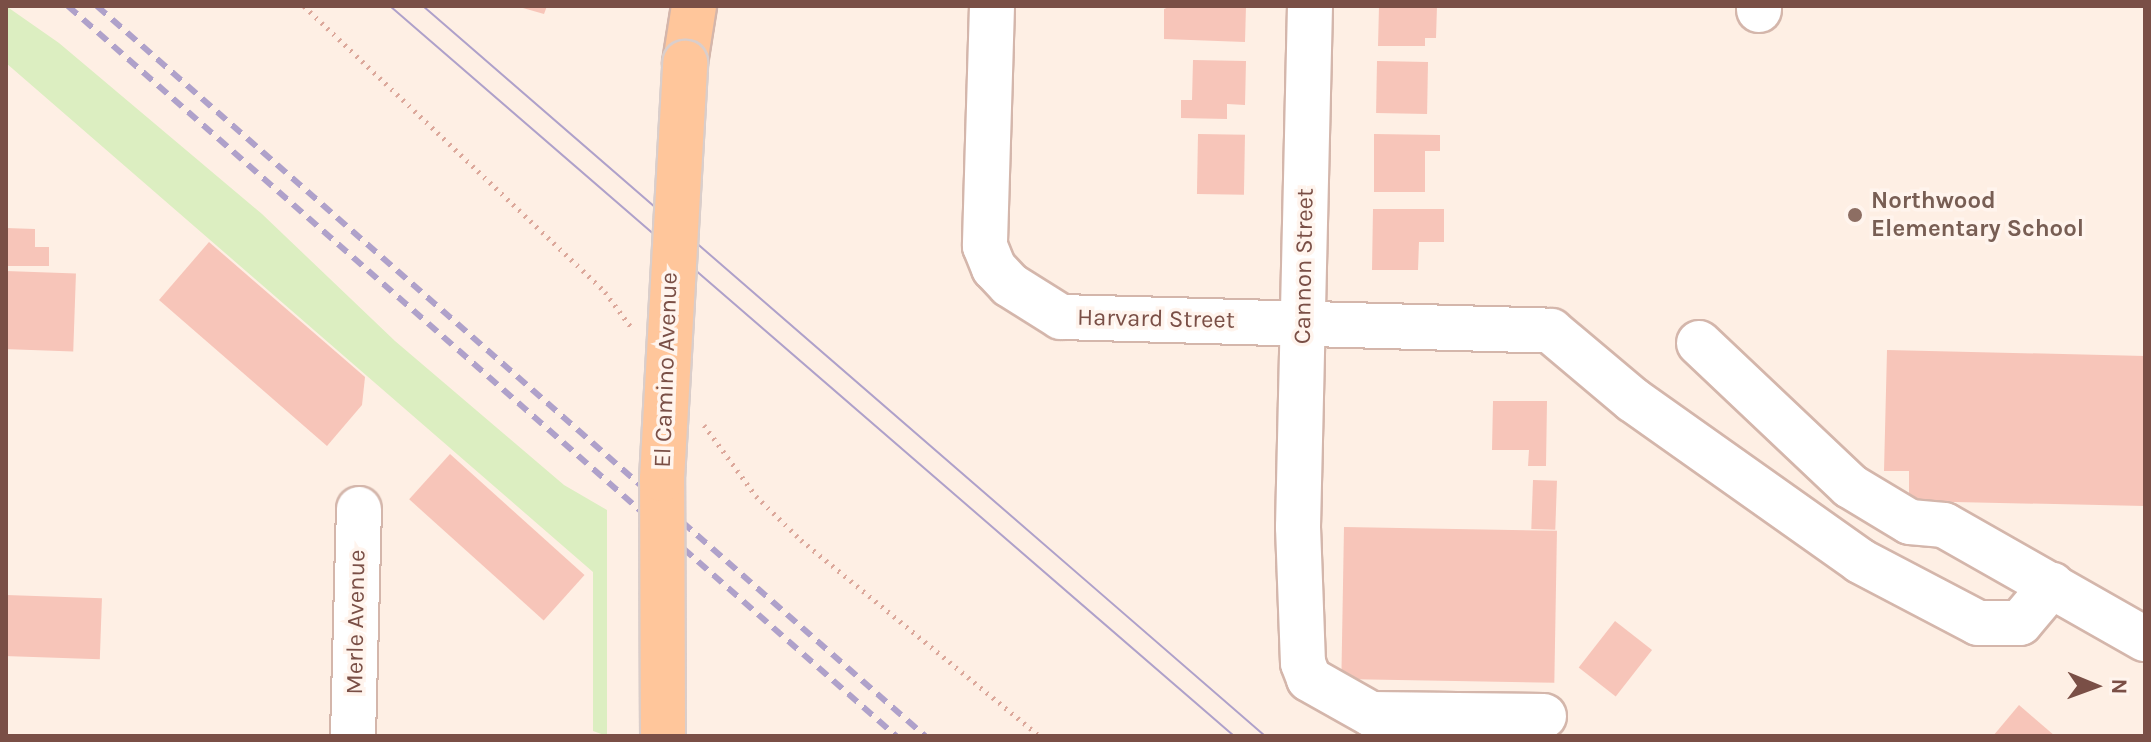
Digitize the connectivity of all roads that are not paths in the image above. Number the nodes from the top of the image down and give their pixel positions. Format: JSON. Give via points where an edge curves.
{"nodes":[{"id":1,"x":694,"y":6,"type":"edge"},
{"id":2,"x":992,"y":6,"type":"edge"},
{"id":3,"x":1310,"y":6,"type":"edge"},
{"id":4,"x":1303,"y":322,"type":"junction"},
{"id":5,"x":1699,"y":343,"type":"dead end"},
{"id":6,"x":359,"y":509,"type":"dead end"},
{"id":7,"x":2052,"y":585,"type":"junction"},
{"id":8,"x":2145,"y":639,"type":"edge"},
{"id":9,"x":1544,"y":716,"type":"dead end"},
{"id":10,"x":353,"y":736,"type":"edge"},
{"id":11,"x":663,"y":736,"type":"edge"}],
"edges":[{"from":1,"to":11,"type":"main road","name":"El Camino Avenue","bridge":true,"via":[[685,63],[662,465]]},
{"from":2,"to":4,"type":"street","name":"Harvard Street","via":[[985,246],[994,268],[1061,317]]},
{"from":3,"to":4,"type":"street","name":"Cannon Street"},
{"from":4,"to":7,"type":"street","name":"Harvard Street","via":[[1551,331],[1633,400],[1860,561],[1978,623],[2020,623]]},
{"from":4,"to":9,"type":"street","name":"Cannon Street","via":[[1298,527],[1303,663],[1309,679],[1371,714]]},
{"from":5,"to":7,"type":"street","via":[[1850,486],[1910,522],[1944,525]]},
{"from":6,"to":10,"type":"street","name":"Merle Avenue"},
{"from":7,"to":8,"type":"street"}]}
